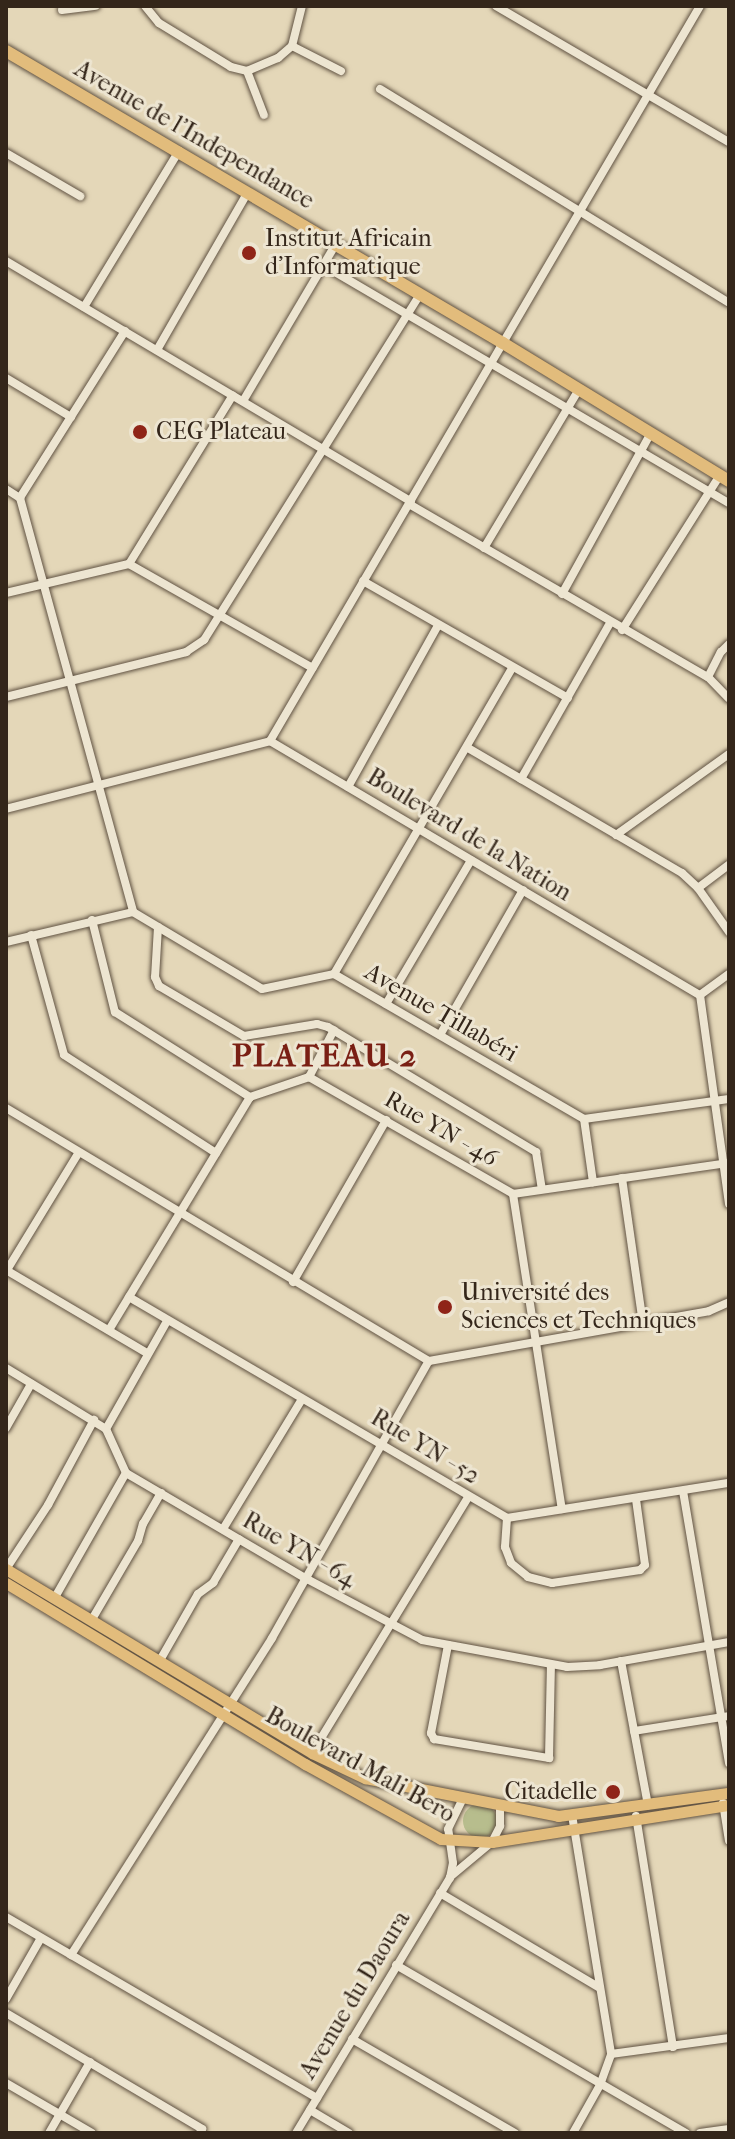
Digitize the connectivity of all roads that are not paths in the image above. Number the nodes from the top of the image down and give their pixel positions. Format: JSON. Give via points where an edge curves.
{"nodes":[{"id":1,"x":96,"y":6,"type":"edge"},
{"id":2,"x":145,"y":6,"type":"edge"},
{"id":3,"x":302,"y":6,"type":"edge"},
{"id":4,"x":496,"y":6,"type":"edge"},
{"id":5,"x":700,"y":6,"type":"edge"},
{"id":6,"x":62,"y":10,"type":"dead end"},
{"id":7,"x":292,"y":46,"type":"junction"},
{"id":8,"x":6,"y":51,"type":"edge"},
{"id":9,"x":247,"y":71,"type":"junction"},
{"id":10,"x":341,"y":71,"type":"dead end"},
{"id":11,"x":380,"y":89,"type":"dead end"},
{"id":12,"x":648,"y":95,"type":"junction"},
{"id":13,"x":264,"y":115,"type":"dead end"},
{"id":14,"x":729,"y":142,"type":"edge"},
{"id":15,"x":179,"y":151,"type":"junction"},
{"id":16,"x":6,"y":153,"type":"edge"},
{"id":17,"x":248,"y":192,"type":"junction"},
{"id":18,"x":80,"y":196,"type":"dead end"},
{"id":19,"x":581,"y":211,"type":"junction"},
{"id":20,"x":336,"y":244,"type":"junction"},
{"id":21,"x":6,"y":261,"type":"edge"},
{"id":22,"x":323,"y":265,"type":"junction"},
{"id":23,"x":420,"y":294,"type":"junction"},
{"id":24,"x":729,"y":303,"type":"edge"},
{"id":25,"x":84,"y":307,"type":"junction"},
{"id":26,"x":407,"y":314,"type":"junction"},
{"id":27,"x":125,"y":331,"type":"junction"},
{"id":28,"x":503,"y":343,"type":"junction"},
{"id":29,"x":157,"y":350,"type":"junction"},
{"id":30,"x":491,"y":364,"type":"junction"},
{"id":31,"x":6,"y":378,"type":"edge"},
{"id":32,"x":579,"y":389,"type":"junction"},
{"id":33,"x":233,"y":395,"type":"junction"},
{"id":34,"x":243,"y":401,"type":"junction"},
{"id":35,"x":568,"y":409,"type":"junction"},
{"id":36,"x":71,"y":417,"type":"junction"},
{"id":37,"x":651,"y":433,"type":"junction"},
{"id":38,"x":323,"y":449,"type":"junction"},
{"id":39,"x":641,"y":451,"type":"junction"},
{"id":40,"x":724,"y":478,"type":"edge"},
{"id":41,"x":6,"y":489,"type":"edge"},
{"id":42,"x":710,"y":492,"type":"junction"},
{"id":43,"x":20,"y":498,"type":"junction"},
{"id":44,"x":410,"y":502,"type":"junction"},
{"id":45,"x":729,"y":503,"type":"edge"},
{"id":46,"x":484,"y":548,"type":"junction"},
{"id":47,"x":129,"y":564,"type":"junction"},
{"id":48,"x":363,"y":581,"type":"junction"},
{"id":49,"x":44,"y":584,"type":"junction"},
{"id":50,"x":6,"y":593,"type":"edge"},
{"id":51,"x":562,"y":594,"type":"junction"},
{"id":52,"x":221,"y":615,"type":"junction"},
{"id":53,"x":610,"y":623,"type":"junction"},
{"id":54,"x":438,"y":625,"type":"junction"},
{"id":55,"x":622,"y":630,"type":"junction"},
{"id":56,"x":729,"y":644,"type":"edge"},
{"id":57,"x":513,"y":667,"type":"junction"},
{"id":58,"x":313,"y":668,"type":"junction"},
{"id":59,"x":708,"y":677,"type":"junction"},
{"id":60,"x":70,"y":683,"type":"junction"},
{"id":61,"x":6,"y":697,"type":"edge"},
{"id":62,"x":568,"y":698,"type":"junction"},
{"id":63,"x":729,"y":699,"type":"edge"},
{"id":64,"x":270,"y":741,"type":"junction"},
{"id":65,"x":468,"y":748,"type":"junction"},
{"id":66,"x":729,"y":754,"type":"edge"},
{"id":67,"x":521,"y":779,"type":"junction"},
{"id":68,"x":98,"y":785,"type":"junction"},
{"id":69,"x":348,"y":787,"type":"junction"},
{"id":70,"x":6,"y":809,"type":"edge"},
{"id":71,"x":421,"y":830,"type":"junction"},
{"id":72,"x":616,"y":835,"type":"junction"},
{"id":73,"x":471,"y":860,"type":"junction"},
{"id":74,"x":729,"y":865,"type":"edge"},
{"id":75,"x":698,"y":888,"type":"junction"},
{"id":76,"x":523,"y":890,"type":"junction"},
{"id":77,"x":133,"y":912,"type":"junction"},
{"id":78,"x":92,"y":920,"type":"junction"},
{"id":79,"x":158,"y":927,"type":"junction"},
{"id":80,"x":729,"y":932,"type":"edge"},
{"id":81,"x":31,"y":935,"type":"junction"},
{"id":82,"x":6,"y":942,"type":"edge"},
{"id":83,"x":334,"y":974,"type":"junction"},
{"id":84,"x":729,"y":974,"type":"edge"},
{"id":85,"x":700,"y":995,"type":"junction"},
{"id":86,"x":386,"y":1004,"type":"junction"},
{"id":87,"x":334,"y":1030,"type":"junction"},
{"id":88,"x":440,"y":1035,"type":"junction"},
{"id":89,"x":309,"y":1077,"type":"junction"},
{"id":90,"x":250,"y":1097,"type":"junction"},
{"id":91,"x":729,"y":1099,"type":"edge"},
{"id":92,"x":715,"y":1101,"type":"junction"},
{"id":93,"x":6,"y":1108,"type":"edge"},
{"id":94,"x":584,"y":1119,"type":"junction"},
{"id":95,"x":386,"y":1120,"type":"junction"},
{"id":96,"x":79,"y":1152,"type":"junction"},
{"id":97,"x":216,"y":1153,"type":"junction"},
{"id":98,"x":727,"y":1163,"type":"edge"},
{"id":99,"x":622,"y":1178,"type":"junction"},
{"id":100,"x":593,"y":1182,"type":"junction"},
{"id":101,"x":542,"y":1188,"type":"junction"},
{"id":102,"x":513,"y":1194,"type":"junction"},
{"id":103,"x":729,"y":1204,"type":"edge"},
{"id":104,"x":179,"y":1213,"type":"junction"},
{"id":105,"x":6,"y":1270,"type":"edge"},
{"id":106,"x":293,"y":1282,"type":"junction"},
{"id":107,"x":129,"y":1297,"type":"junction"},
{"id":108,"x":729,"y":1302,"type":"edge"},
{"id":109,"x":167,"y":1321,"type":"junction"},
{"id":110,"x":643,"y":1323,"type":"junction"},
{"id":111,"x":109,"y":1330,"type":"junction"},
{"id":112,"x":537,"y":1342,"type":"junction"},
{"id":113,"x":147,"y":1353,"type":"junction"},
{"id":114,"x":429,"y":1361,"type":"junction"},
{"id":115,"x":6,"y":1368,"type":"edge"},
{"id":116,"x":31,"y":1384,"type":"junction"},
{"id":117,"x":302,"y":1399,"type":"junction"},
{"id":118,"x":94,"y":1420,"type":"junction"},
{"id":119,"x":6,"y":1428,"type":"edge"},
{"id":120,"x":106,"y":1429,"type":"junction"},
{"id":121,"x":382,"y":1445,"type":"junction"},
{"id":122,"x":126,"y":1473,"type":"junction"},
{"id":123,"x":729,"y":1483,"type":"edge"},
{"id":124,"x":683,"y":1491,"type":"junction"},
{"id":125,"x":161,"y":1493,"type":"junction"},
{"id":126,"x":468,"y":1497,"type":"junction"},
{"id":127,"x":636,"y":1499,"type":"junction"},
{"id":128,"x":562,"y":1509,"type":"junction"},
{"id":129,"x":507,"y":1518,"type":"junction"},
{"id":130,"x":223,"y":1529,"type":"junction"},
{"id":131,"x":239,"y":1539,"type":"junction"},
{"id":132,"x":6,"y":1569,"type":"edge"},
{"id":133,"x":307,"y":1579,"type":"junction"},
{"id":134,"x":6,"y":1583,"type":"edge"},
{"id":135,"x":54,"y":1599,"type":"junction"},
{"id":136,"x":91,"y":1621,"type":"junction"},
{"id":137,"x":390,"y":1625,"type":"junction"},
{"id":138,"x":729,"y":1642,"type":"edge"},
{"id":139,"x":448,"y":1645,"type":"junction"},
{"id":140,"x":709,"y":1646,"type":"junction"},
{"id":141,"x":621,"y":1661,"type":"junction"},
{"id":142,"x":159,"y":1662,"type":"junction"},
{"id":143,"x":551,"y":1665,"type":"junction"},
{"id":144,"x":224,"y":1708,"type":"junction"},
{"id":145,"x":725,"y":1717,"type":"edge"},
{"id":146,"x":634,"y":1731,"type":"junction"},
{"id":147,"x":312,"y":1753,"type":"junction"},
{"id":148,"x":729,"y":1763,"type":"edge"},
{"id":149,"x":463,"y":1798,"type":"junction"},
{"id":150,"x":726,"y":1800,"type":"edge"},
{"id":151,"x":500,"y":1805,"type":"junction"},
{"id":152,"x":648,"y":1805,"type":"junction"},
{"id":153,"x":634,"y":1807,"type":"junction"},
{"id":154,"x":572,"y":1815,"type":"junction"},
{"id":155,"x":636,"y":1821,"type":"junction"},
{"id":156,"x":574,"y":1830,"type":"junction"},
{"id":157,"x":448,"y":1841,"type":"junction"},
{"id":158,"x":729,"y":1841,"type":"edge"},
{"id":159,"x":492,"y":1842,"type":"junction"},
{"id":160,"x":450,"y":1878,"type":"junction"},
{"id":161,"x":440,"y":1893,"type":"junction"},
{"id":162,"x":6,"y":1917,"type":"edge"},
{"id":163,"x":41,"y":1938,"type":"junction"},
{"id":164,"x":71,"y":1955,"type":"junction"},
{"id":165,"x":396,"y":1965,"type":"junction"},
{"id":166,"x":598,"y":1987,"type":"junction"},
{"id":167,"x":6,"y":1999,"type":"edge"},
{"id":168,"x":6,"y":2013,"type":"edge"},
{"id":169,"x":729,"y":2038,"type":"edge"},
{"id":170,"x":352,"y":2039,"type":"junction"},
{"id":171,"x":673,"y":2047,"type":"junction"},
{"id":172,"x":611,"y":2054,"type":"junction"},
{"id":173,"x":90,"y":2062,"type":"junction"},
{"id":174,"x":6,"y":2083,"type":"edge"},
{"id":175,"x":600,"y":2085,"type":"junction"},
{"id":176,"x":317,"y":2098,"type":"junction"},
{"id":177,"x":310,"y":2110,"type":"junction"},
{"id":178,"x":60,"y":2114,"type":"junction"},
{"id":179,"x":729,"y":2129,"type":"edge"},
{"id":180,"x":201,"y":2131,"type":"edge"},
{"id":181,"x":49,"y":2133,"type":"edge"},
{"id":182,"x":92,"y":2133,"type":"edge"},
{"id":183,"x":296,"y":2133,"type":"edge"},
{"id":184,"x":349,"y":2133,"type":"edge"},
{"id":185,"x":515,"y":2133,"type":"edge"},
{"id":186,"x":573,"y":2133,"type":"edge"},
{"id":187,"x":686,"y":2133,"type":"edge"},
{"id":188,"x":700,"y":2133,"type":"edge"}],
"edges":[{"from":1,"to":6,"type":"street"},
{"from":2,"to":9,"type":"street","via":[[159,23],[231,67]]},
{"from":3,"to":7,"type":"street"},
{"from":4,"to":12,"type":"street"},
{"from":5,"to":12,"type":"street"},
{"from":7,"to":9,"type":"street"},
{"from":7,"to":10,"type":"street"},
{"from":8,"to":15,"type":"highway","name":"Avenue de l'Independance"},
{"from":9,"to":13,"type":"street"},
{"from":11,"to":19,"type":"street"},
{"from":12,"to":14,"type":"street"},
{"from":12,"to":19,"type":"street"},
{"from":15,"to":17,"type":"highway","name":"Avenue de l'Independance"},
{"from":15,"to":25,"type":"street"},
{"from":16,"to":18,"type":"street"},
{"from":17,"to":20,"type":"highway","name":"Avenue de l'Independance"},
{"from":17,"to":29,"type":"street"},
{"from":19,"to":24,"type":"street"},
{"from":19,"to":28,"type":"street"},
{"from":20,"to":22,"type":"street"},
{"from":20,"to":23,"type":"highway","name":"Avenue de l'Independance"},
{"from":21,"to":25,"type":"street"},
{"from":22,"to":26,"type":"street"},
{"from":22,"to":34,"type":"street"},
{"from":23,"to":26,"type":"street"},
{"from":23,"to":28,"type":"highway","name":"Avenue de l'Independance"},
{"from":25,"to":27,"type":"street"},
{"from":26,"to":30,"type":"street"},
{"from":26,"to":38,"type":"street"},
{"from":27,"to":29,"type":"street"},
{"from":27,"to":36,"type":"street"},
{"from":28,"to":30,"type":"street"},
{"from":28,"to":32,"type":"highway","name":"Avenue de l'Independance"},
{"from":29,"to":33,"type":"street"},
{"from":30,"to":35,"type":"street"},
{"from":30,"to":44,"type":"street"},
{"from":31,"to":36,"type":"street"},
{"from":32,"to":35,"type":"street"},
{"from":32,"to":37,"type":"highway","name":"Avenue de l'Independance"},
{"from":33,"to":34,"type":"street"},
{"from":33,"to":47,"type":"street"},
{"from":34,"to":38,"type":"street"},
{"from":35,"to":39,"type":"street"},
{"from":35,"to":46,"type":"street"},
{"from":36,"to":43,"type":"street"},
{"from":37,"to":39,"type":"street"},
{"from":37,"to":40,"type":"highway","name":"Avenue de l'Independance"},
{"from":38,"to":44,"type":"street"},
{"from":38,"to":52,"type":"street"},
{"from":39,"to":42,"type":"street"},
{"from":39,"to":51,"type":"street"},
{"from":40,"to":42,"type":"street"},
{"from":41,"to":43,"type":"street"},
{"from":42,"to":45,"type":"street"},
{"from":42,"to":55,"type":"street"},
{"from":43,"to":49,"type":"street"},
{"from":44,"to":46,"type":"street"},
{"from":44,"to":48,"type":"street"},
{"from":46,"to":51,"type":"street"},
{"from":47,"to":49,"type":"street"},
{"from":47,"to":52,"type":"street"},
{"from":48,"to":54,"type":"street"},
{"from":48,"to":58,"type":"street"},
{"from":49,"to":50,"type":"street"},
{"from":49,"to":60,"type":"street"},
{"from":51,"to":53,"type":"street"},
{"from":52,"to":58,"type":"street"},
{"from":52,"to":60,"type":"street","via":[[196,648]]},
{"from":53,"to":55,"type":"street"},
{"from":53,"to":62,"type":"street"},
{"from":54,"to":57,"type":"street"},
{"from":54,"to":69,"type":"street"},
{"from":55,"to":59,"type":"street"},
{"from":56,"to":59,"type":"street"},
{"from":57,"to":62,"type":"street"},
{"from":57,"to":65,"type":"street"},
{"from":58,"to":64,"type":"street"},
{"from":59,"to":63,"type":"street"},
{"from":60,"to":61,"type":"street"},
{"from":60,"to":68,"type":"street"},
{"from":62,"to":67,"type":"street"},
{"from":64,"to":68,"type":"street"},
{"from":64,"to":69,"type":"street","name":"Boulevard de la Nation"},
{"from":65,"to":67,"type":"street"},
{"from":65,"to":71,"type":"street"},
{"from":66,"to":72,"type":"street"},
{"from":67,"to":72,"type":"street"},
{"from":68,"to":70,"type":"street"},
{"from":68,"to":77,"type":"street"},
{"from":69,"to":71,"type":"street","name":"Boulevard de la Nation"},
{"from":71,"to":73,"type":"street","name":"Boulevard de la Nation"},
{"from":71,"to":83,"type":"street"},
{"from":72,"to":75,"type":"street"},
{"from":73,"to":76,"type":"street","name":"Boulevard de la Nation"},
{"from":73,"to":86,"type":"street"},
{"from":74,"to":75,"type":"street"},
{"from":75,"to":80,"type":"street"},
{"from":76,"to":85,"type":"street","name":"Boulevard de la Nation"},
{"from":76,"to":88,"type":"street"},
{"from":77,"to":78,"type":"street"},
{"from":77,"to":79,"type":"street","name":"Avenue Tillabéri"},
{"from":78,"to":81,"type":"street"},
{"from":78,"to":90,"type":"street","via":[[115,1012]]},
{"from":79,"to":83,"type":"street","name":"Avenue Tillabéri","via":[[262,989]]},
{"from":79,"to":87,"type":"street","via":[[159,986],[244,1036],[317,1024]]},
{"from":81,"to":82,"type":"street"},
{"from":81,"to":97,"type":"street","via":[[64,1055]]},
{"from":83,"to":86,"type":"street","name":"Avenue Tillabéri"},
{"from":84,"to":85,"type":"street"},
{"from":85,"to":92,"type":"street"},
{"from":86,"to":88,"type":"street","name":"Avenue Tillabéri"},
{"from":87,"to":89,"type":"street"},
{"from":87,"to":101,"type":"street","via":[[536,1152]]},
{"from":88,"to":94,"type":"street","name":"Avenue Tillabéri"},
{"from":89,"to":90,"type":"street"},
{"from":89,"to":95,"type":"street","name":"Rue YN - 46"},
{"from":90,"to":97,"type":"street"},
{"from":91,"to":92,"type":"street"},
{"from":92,"to":94,"type":"street"},
{"from":92,"to":98,"type":"street"},
{"from":93,"to":96,"type":"street"},
{"from":94,"to":100,"type":"street"},
{"from":95,"to":102,"type":"street","name":"Rue YN - 46"},
{"from":95,"to":106,"type":"street"},
{"from":96,"to":104,"type":"street"},
{"from":96,"to":105,"type":"street"},
{"from":97,"to":104,"type":"street"},
{"from":98,"to":99,"type":"street","name":"Rue YN - 46"},
{"from":98,"to":103,"type":"street"},
{"from":99,"to":100,"type":"street","name":"Rue YN - 46"},
{"from":99,"to":110,"type":"street"},
{"from":100,"to":101,"type":"street","name":"Rue YN - 46"},
{"from":101,"to":102,"type":"street","name":"Rue YN - 46"},
{"from":102,"to":112,"type":"street"},
{"from":104,"to":106,"type":"street"},
{"from":104,"to":107,"type":"street"},
{"from":105,"to":111,"type":"street"},
{"from":106,"to":114,"type":"street"},
{"from":107,"to":109,"type":"street","name":"Rue YN - 52"},
{"from":107,"to":111,"type":"street"},
{"from":108,"to":110,"type":"street"},
{"from":109,"to":113,"type":"street"},
{"from":109,"to":117,"type":"street","name":"Rue YN - 52"},
{"from":110,"to":112,"type":"street"},
{"from":111,"to":113,"type":"street"},
{"from":112,"to":114,"type":"street"},
{"from":112,"to":128,"type":"street"},
{"from":113,"to":120,"type":"street"},
{"from":114,"to":121,"type":"street"},
{"from":115,"to":116,"type":"street"},
{"from":116,"to":118,"type":"street"},
{"from":116,"to":119,"type":"street"},
{"from":117,"to":121,"type":"street","name":"Rue YN - 52"},
{"from":117,"to":130,"type":"street"},
{"from":118,"to":120,"type":"street"},
{"from":118,"to":132,"type":"street"},
{"from":120,"to":122,"type":"street"},
{"from":121,"to":126,"type":"street","name":"Rue YN - 52"},
{"from":121,"to":133,"type":"street"},
{"from":122,"to":125,"type":"street","name":"Rue YN - 64"},
{"from":122,"to":135,"type":"street"},
{"from":123,"to":124,"type":"street"},
{"from":124,"to":127,"type":"street"},
{"from":124,"to":140,"type":"street"},
{"from":125,"to":130,"type":"street","name":"Rue YN - 64"},
{"from":125,"to":136,"type":"street"},
{"from":126,"to":129,"type":"street","name":"Rue YN - 52"},
{"from":126,"to":137,"type":"street"},
{"from":127,"to":128,"type":"street"},
{"from":127,"to":129,"type":"street","via":[[645,1565],[640,1570],[552,1583],[528,1577],[511,1563],[505,1547]]},
{"from":128,"to":129,"type":"street"},
{"from":130,"to":131,"type":"street","name":"Rue YN - 64"},
{"from":131,"to":133,"type":"street","name":"Rue YN - 64"},
{"from":131,"to":142,"type":"street","via":[[213,1583],[198,1594]]},
{"from":132,"to":135,"type":"main road","name":"Boulevard Mali Bero"},
{"from":133,"to":137,"type":"street","name":"Rue YN - 64"},
{"from":133,"to":144,"type":"street"},
{"from":134,"to":144,"type":"main road","name":"Boulevard Mali Bero"},
{"from":135,"to":136,"type":"main road","name":"Boulevard Mali Bero"},
{"from":136,"to":142,"type":"main road","name":"Boulevard Mali Bero"},
{"from":137,"to":139,"type":"street","name":"Rue YN - 64"},
{"from":137,"to":147,"type":"street"},
{"from":138,"to":140,"type":"street","name":"Rue YN - 64"},
{"from":139,"to":143,"type":"street","name":"Rue YN - 64"},
{"from":139,"to":143,"type":"street","via":[[434,1739],[549,1758]]},
{"from":140,"to":141,"type":"street","name":"Rue YN - 64"},
{"from":140,"to":145,"type":"street"},
{"from":141,"to":143,"type":"street","name":"Rue YN - 64"},
{"from":141,"to":146,"type":"street"},
{"from":142,"to":144,"type":"main road","name":"Boulevard Mali Bero"},
{"from":144,"to":147,"type":"main road","name":"Boulevard Mali Bero"},
{"from":144,"to":157,"type":"main road","name":"Boulevard Mali Bero","via":[[424,1832]]},
{"from":144,"to":164,"type":"street"},
{"from":145,"to":146,"type":"street"},
{"from":145,"to":148,"type":"street"},
{"from":146,"to":152,"type":"street"},
{"from":147,"to":149,"type":"main road","name":"Boulevard Mali Bero","via":[[365,1778]]},
{"from":149,"to":151,"type":"main road","name":"Boulevard Mali Bero"},
{"from":149,"to":157,"type":"street","via":[[451,1820]]},
{"from":150,"to":152,"type":"main road","name":"Boulevard Mali Bero"},
{"from":150,"to":155,"type":"main road","name":"Boulevard Mali Bero"},
{"from":150,"to":158,"type":"street"},
{"from":151,"to":154,"type":"main road","name":"Boulevard Mali Bero"},
{"from":151,"to":159,"type":"street","via":[[500,1826]]},
{"from":152,"to":153,"type":"main road","name":"Boulevard Mali Bero"},
{"from":153,"to":154,"type":"main road","name":"Boulevard Mali Bero"},
{"from":153,"to":155,"type":"street"},
{"from":154,"to":156,"type":"street"},
{"from":155,"to":156,"type":"main road","name":"Boulevard Mali Bero"},
{"from":155,"to":171,"type":"street"},
{"from":156,"to":159,"type":"main road","name":"Boulevard Mali Bero"},
{"from":156,"to":166,"type":"street"},
{"from":157,"to":159,"type":"main road","name":"Boulevard Mali Bero"},
{"from":157,"to":160,"type":"street","via":[[453,1857]]},
{"from":159,"to":160,"type":"street","name":"Avenue du Daoura"},
{"from":160,"to":161,"type":"street","name":"Avenue du Daoura"},
{"from":161,"to":165,"type":"street","name":"Avenue du Daoura"},
{"from":161,"to":166,"type":"street"},
{"from":162,"to":163,"type":"street"},
{"from":163,"to":164,"type":"street"},
{"from":163,"to":167,"type":"street"},
{"from":164,"to":176,"type":"street"},
{"from":165,"to":170,"type":"street","name":"Avenue du Daoura"},
{"from":165,"to":175,"type":"street"},
{"from":166,"to":172,"type":"street"},
{"from":168,"to":173,"type":"street"},
{"from":169,"to":171,"type":"street"},
{"from":170,"to":176,"type":"street","name":"Avenue du Daoura"},
{"from":170,"to":185,"type":"street"},
{"from":171,"to":172,"type":"street"},
{"from":172,"to":175,"type":"street"},
{"from":173,"to":178,"type":"street"},
{"from":173,"to":180,"type":"street"},
{"from":174,"to":178,"type":"street"},
{"from":175,"to":186,"type":"street"},
{"from":175,"to":187,"type":"street"},
{"from":176,"to":177,"type":"street","name":"Avenue du Daoura"},
{"from":177,"to":183,"type":"street","name":"Avenue du Daoura"},
{"from":177,"to":184,"type":"street"},
{"from":178,"to":181,"type":"street"},
{"from":178,"to":182,"type":"street"},
{"from":179,"to":188,"type":"street"}]}
